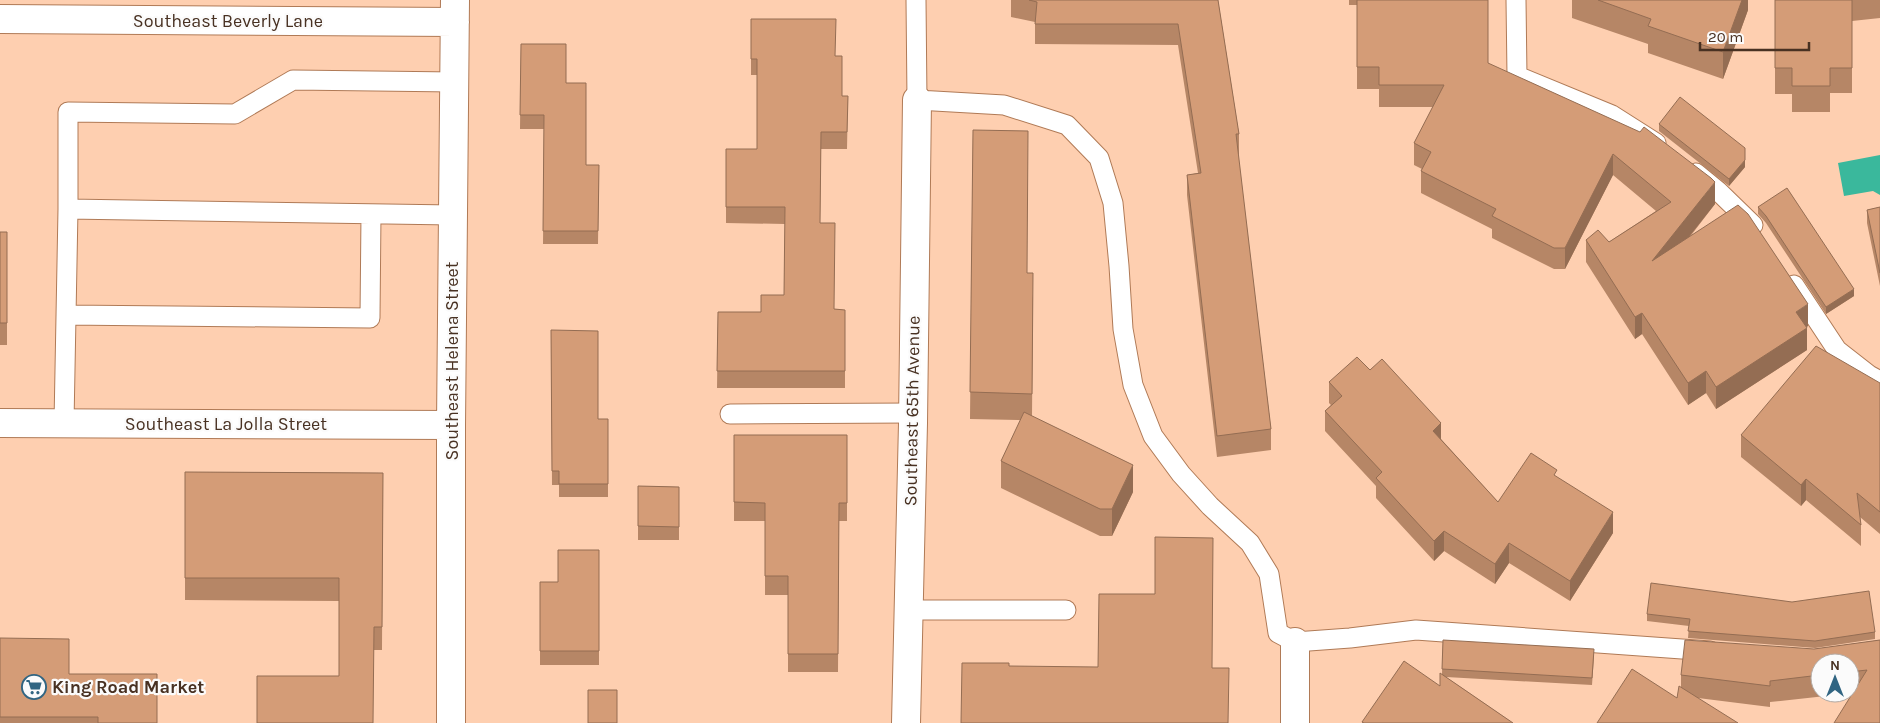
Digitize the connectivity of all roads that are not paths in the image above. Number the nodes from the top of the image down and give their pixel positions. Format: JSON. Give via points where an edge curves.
{"nodes":[{"id":1,"x":916,"y":0,"type":"edge"},
{"id":2,"x":1516,"y":0,"type":"edge"},
{"id":3,"x":455,"y":11,"type":"edge"},
{"id":4,"x":0,"y":19,"type":"edge"},
{"id":5,"x":455,"y":82,"type":"junction"},
{"id":6,"x":918,"y":100,"type":"junction"},
{"id":7,"x":68,"y":209,"type":"junction"},
{"id":8,"x":371,"y":214,"type":"junction"},
{"id":9,"x":453,"y":215,"type":"junction"},
{"id":10,"x":1762,"y":237,"type":"edge"},
{"id":11,"x":1783,"y":270,"type":"edge"},
{"id":12,"x":66,"y":314,"type":"junction"},
{"id":13,"x":1880,"y":381,"type":"edge"},
{"id":14,"x":913,"y":413,"type":"junction"},
{"id":15,"x":730,"y":414,"type":"dead end"},
{"id":16,"x":0,"y":423,"type":"edge"},
{"id":17,"x":64,"y":423,"type":"junction"},
{"id":18,"x":451,"y":425,"type":"junction"},
{"id":19,"x":908,"y":610,"type":"junction"},
{"id":20,"x":1066,"y":610,"type":"dead end"},
{"id":21,"x":1295,"y":642,"type":"junction"},
{"id":22,"x":1731,"y":652,"type":"edge"},
{"id":23,"x":451,"y":723,"type":"edge"},
{"id":24,"x":906,"y":723,"type":"edge"},
{"id":25,"x":1295,"y":723,"type":"edge"}],
"edges":[{"from":1,"to":6,"type":"lane"},
{"from":2,"to":10,"type":"lane","via":[[1517,76],[1612,116],[1675,156],[1718,190]]},
{"from":3,"to":4,"type":"street","name":"Southeast Beverly Lane"},
{"from":3,"to":5,"type":"street","name":"Southeast Helena Street"},
{"from":5,"to":7,"type":"lane","via":[[293,80],[235,114],[68,112]]},
{"from":5,"to":9,"type":"street","name":"Southeast Helena Street"},
{"from":6,"to":14,"type":"street","name":"Southeast 65th Avenue"},
{"from":6,"to":21,"type":"lane","via":[[1004,105],[1067,125],[1099,158],[1113,203],[1123,329],[1133,385],[1153,436],[1210,506],[1250,543],[1269,574],[1278,633]]},
{"from":7,"to":8,"type":"lane"},
{"from":7,"to":12,"type":"lane"},
{"from":8,"to":9,"type":"lane"},
{"from":8,"to":12,"type":"lane","via":[[370,318]]},
{"from":9,"to":18,"type":"street","name":"Southeast Helena Street"},
{"from":11,"to":13,"type":"lane","via":[[1837,350]]},
{"from":12,"to":17,"type":"lane"},
{"from":14,"to":15,"type":"lane"},
{"from":14,"to":19,"type":"street","name":"Southeast 65th Avenue"},
{"from":16,"to":17,"type":"street","name":"Southeast La Jolla Street"},
{"from":17,"to":18,"type":"street","name":"Southeast La Jolla Street"},
{"from":18,"to":23,"type":"street","name":"Southeast Helena Street"},
{"from":19,"to":20,"type":"lane"},
{"from":19,"to":24,"type":"street","name":"Southeast 65th Avenue"},
{"from":21,"to":22,"type":"lane","via":[[1416,630]]},
{"from":21,"to":25,"type":"street"}]}
